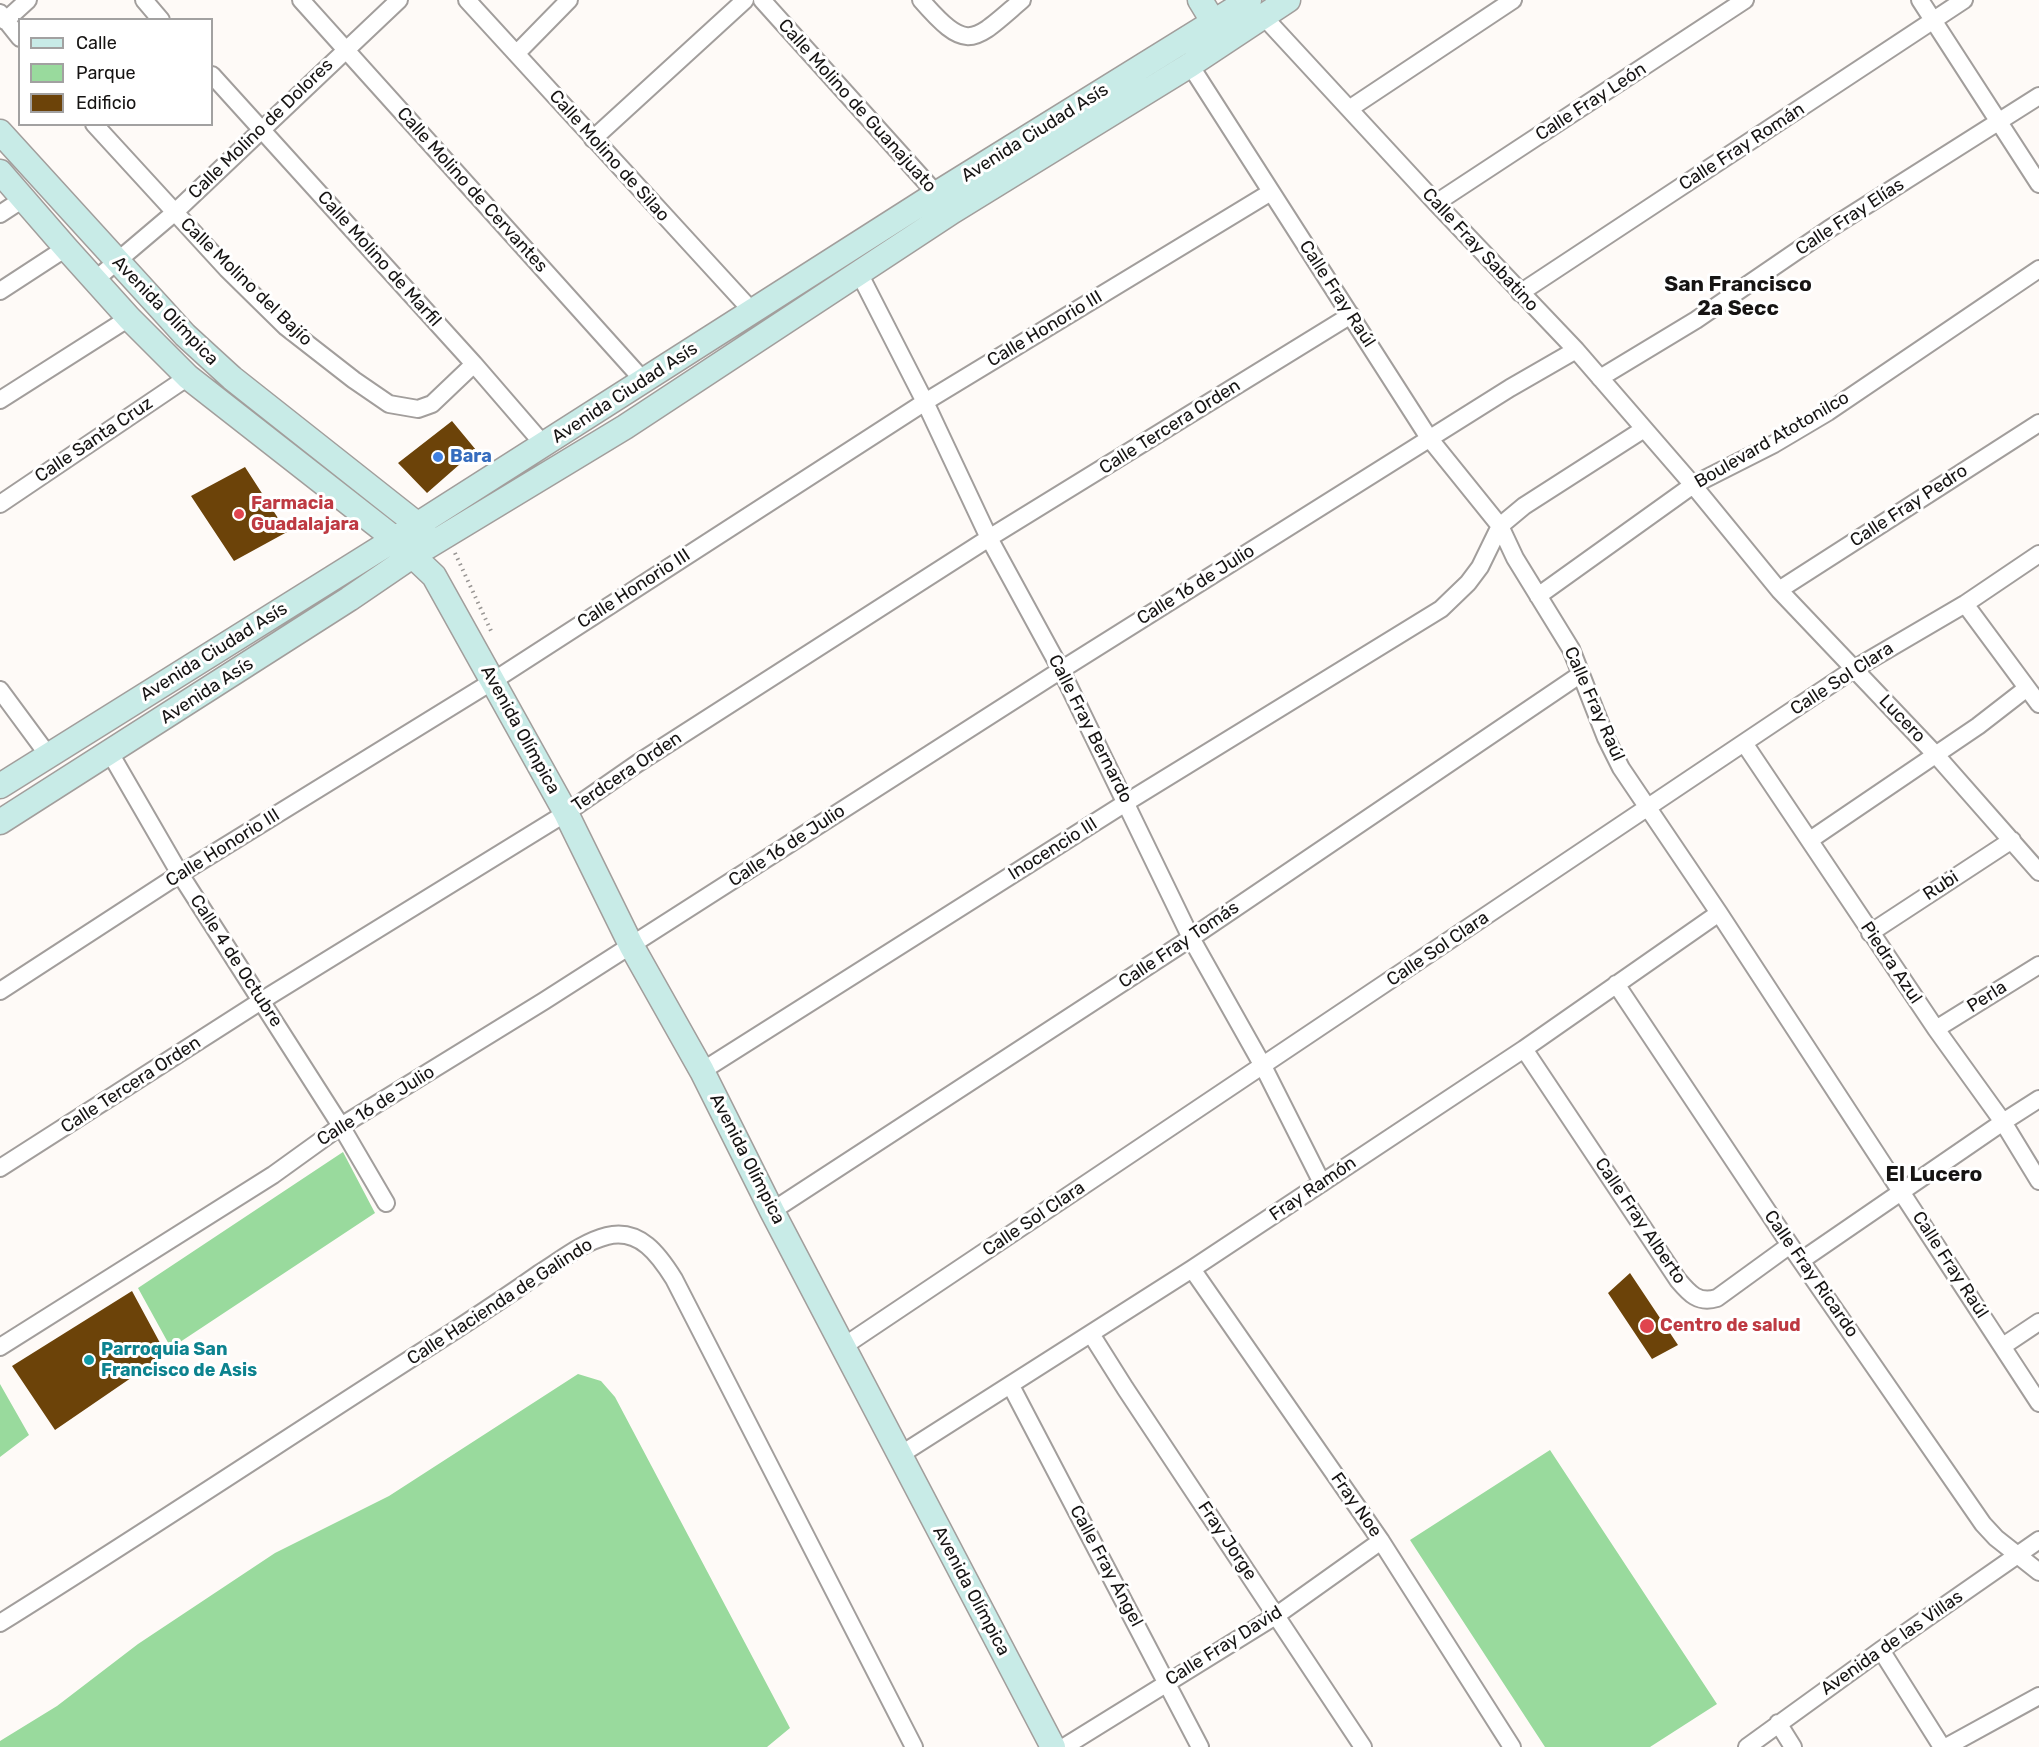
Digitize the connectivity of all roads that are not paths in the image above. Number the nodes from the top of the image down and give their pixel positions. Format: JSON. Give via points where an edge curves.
{"nodes":[{"id":1,"x":28,"y":0,"type":"edge"},
{"id":2,"x":144,"y":0,"type":"edge"},
{"id":3,"x":301,"y":0,"type":"edge"},
{"id":4,"x":399,"y":0,"type":"edge"},
{"id":5,"x":467,"y":0,"type":"edge"},
{"id":6,"x":569,"y":0,"type":"edge"},
{"id":7,"x":745,"y":0,"type":"edge"},
{"id":8,"x":762,"y":0,"type":"edge"},
{"id":9,"x":921,"y":0,"type":"edge"},
{"id":10,"x":1022,"y":0,"type":"edge"},
{"id":11,"x":1200,"y":0,"type":"edge"},
{"id":12,"x":1288,"y":0,"type":"edge"},
{"id":13,"x":1514,"y":0,"type":"edge"},
{"id":14,"x":1745,"y":0,"type":"edge"},
{"id":15,"x":1920,"y":0,"type":"edge"},
{"id":16,"x":1964,"y":0,"type":"edge"},
{"id":17,"x":1252,"y":4,"type":"edge"},
{"id":18,"x":2,"y":17,"type":"edge"},
{"id":19,"x":159,"y":18,"type":"edge"},
{"id":20,"x":1933,"y":21,"type":"junction"},
{"id":21,"x":1219,"y":32,"type":"junction"},
{"id":22,"x":18,"y":36,"type":"edge"},
{"id":23,"x":346,"y":49,"type":"junction"},
{"id":24,"x":516,"y":53,"type":"junction"},
{"id":25,"x":1190,"y":65,"type":"junction"},
{"id":26,"x":213,"y":76,"type":"edge"},
{"id":27,"x":2039,"y":96,"type":"edge"},
{"id":28,"x":1349,"y":109,"type":"junction"},
{"id":29,"x":1999,"y":123,"type":"junction"},
{"id":30,"x":96,"y":126,"type":"edge"},
{"id":31,"x":262,"y":130,"type":"junction"},
{"id":32,"x":0,"y":132,"type":"edge"},
{"id":33,"x":593,"y":139,"type":"junction"},
{"id":34,"x":0,"y":172,"type":"edge"},
{"id":35,"x":2039,"y":184,"type":"edge"},
{"id":36,"x":1271,"y":192,"type":"junction"},
{"id":37,"x":936,"y":194,"type":"junction"},
{"id":38,"x":23,"y":199,"type":"junction"},
{"id":39,"x":1436,"y":203,"type":"junction"},
{"id":40,"x":953,"y":211,"type":"junction"},
{"id":41,"x":174,"y":213,"type":"junction"},
{"id":42,"x":0,"y":214,"type":"edge"},
{"id":43,"x":66,"y":248,"type":"junction"},
{"id":44,"x":118,"y":262,"type":"junction"},
{"id":45,"x":2039,"y":269,"type":"edge"},
{"id":46,"x":859,"y":273,"type":"junction"},
{"id":47,"x":95,"y":280,"type":"junction"},
{"id":48,"x":0,"y":291,"type":"edge"},
{"id":49,"x":1520,"y":293,"type":"junction"},
{"id":50,"x":752,"y":311,"type":"junction"},
{"id":51,"x":1351,"y":315,"type":"junction"},
{"id":52,"x":129,"y":318,"type":"junction"},
{"id":53,"x":1576,"y":350,"type":"junction"},
{"id":54,"x":474,"y":364,"type":"junction"},
{"id":55,"x":188,"y":377,"type":"junction"},
{"id":56,"x":1600,"y":378,"type":"junction"},
{"id":57,"x":642,"y":380,"type":"junction"},
{"id":58,"x":0,"y":400,"type":"edge"},
{"id":59,"x":925,"y":402,"type":"junction"},
{"id":60,"x":2039,"y":423,"type":"edge"},
{"id":61,"x":1644,"y":429,"type":"junction"},
{"id":62,"x":1429,"y":438,"type":"junction"},
{"id":63,"x":544,"y":445,"type":"junction"},
{"id":64,"x":1693,"y":485,"type":"junction"},
{"id":65,"x":0,"y":504,"type":"edge"},
{"id":66,"x":418,"y":525,"type":"junction"},
{"id":67,"x":1500,"y":526,"type":"junction"},
{"id":68,"x":989,"y":538,"type":"junction"},
{"id":69,"x":413,"y":547,"type":"junction"},
{"id":70,"x":2037,"y":556,"type":"edge"},
{"id":71,"x":1779,"y":590,"type":"junction"},
{"id":72,"x":1538,"y":596,"type":"junction"},
{"id":73,"x":1965,"y":604,"type":"junction"},
{"id":74,"x":1854,"y":669,"type":"junction"},
{"id":75,"x":1061,"y":670,"type":"junction"},
{"id":76,"x":1581,"y":674,"type":"junction"},
{"id":77,"x":493,"y":681,"type":"junction"},
{"id":78,"x":2027,"y":688,"type":"junction"},
{"id":79,"x":0,"y":690,"type":"edge"},
{"id":80,"x":2039,"y":704,"type":"edge"},
{"id":81,"x":1744,"y":743,"type":"junction"},
{"id":82,"x":110,"y":753,"type":"junction"},
{"id":83,"x":48,"y":755,"type":"junction"},
{"id":84,"x":1936,"y":755,"type":"junction"},
{"id":85,"x":0,"y":786,"type":"edge"},
{"id":86,"x":1127,"y":802,"type":"junction"},
{"id":87,"x":1648,"y":807,"type":"junction"},
{"id":88,"x":566,"y":813,"type":"junction"},
{"id":89,"x":0,"y":822,"type":"edge"},
{"id":90,"x":1810,"y":840,"type":"junction"},
{"id":91,"x":2012,"y":840,"type":"junction"},
{"id":92,"x":2039,"y":872,"type":"edge"},
{"id":93,"x":180,"y":874,"type":"junction"},
{"id":94,"x":1719,"y":913,"type":"junction"},
{"id":95,"x":1870,"y":933,"type":"junction"},
{"id":96,"x":1191,"y":938,"type":"junction"},
{"id":97,"x":631,"y":945,"type":"junction"},
{"id":98,"x":2039,"y":965,"type":"edge"},
{"id":99,"x":1616,"y":984,"type":"junction"},
{"id":100,"x":0,"y":991,"type":"edge"},
{"id":101,"x":261,"y":1001,"type":"junction"},
{"id":102,"x":1936,"y":1029,"type":"junction"},
{"id":103,"x":1524,"y":1049,"type":"junction"},
{"id":104,"x":1263,"y":1066,"type":"junction"},
{"id":105,"x":702,"y":1071,"type":"junction"},
{"id":106,"x":2039,"y":1099,"type":"edge"},
{"id":107,"x":2003,"y":1122,"type":"junction"},
{"id":108,"x":341,"y":1126,"type":"junction"},
{"id":109,"x":0,"y":1168,"type":"edge"},
{"id":110,"x":2039,"y":1181,"type":"edge"},
{"id":111,"x":1322,"y":1183,"type":"junction"},
{"id":112,"x":1903,"y":1191,"type":"junction"},
{"id":113,"x":386,"y":1203,"type":"dead end"},
{"id":114,"x":772,"y":1211,"type":"junction"},
{"id":115,"x":1790,"y":1245,"type":"junction"},
{"id":116,"x":1802,"y":1260,"type":"junction"},
{"id":117,"x":1192,"y":1269,"type":"junction"},
{"id":118,"x":2039,"y":1322,"type":"edge"},
{"id":119,"x":1091,"y":1334,"type":"junction"},
{"id":120,"x":844,"y":1346,"type":"junction"},
{"id":121,"x":2003,"y":1346,"type":"junction"},
{"id":122,"x":0,"y":1347,"type":"edge"},
{"id":123,"x":1011,"y":1386,"type":"junction"},
{"id":124,"x":2039,"y":1403,"type":"edge"},
{"id":125,"x":900,"y":1455,"type":"junction"},
{"id":126,"x":1381,"y":1540,"type":"junction"},
{"id":127,"x":2039,"y":1540,"type":"edge"},
{"id":128,"x":2017,"y":1555,"type":"junction"},
{"id":129,"x":2039,"y":1572,"type":"edge"},
{"id":130,"x":1277,"y":1615,"type":"junction"},
{"id":131,"x":0,"y":1623,"type":"edge"},
{"id":132,"x":1881,"y":1650,"type":"junction"},
{"id":133,"x":1167,"y":1682,"type":"junction"},
{"id":134,"x":2039,"y":1696,"type":"edge"},
{"id":135,"x":1778,"y":1724,"type":"junction"},
{"id":136,"x":914,"y":1747,"type":"edge"},
{"id":137,"x":1053,"y":1747,"type":"edge"},
{"id":138,"x":1064,"y":1747,"type":"edge"},
{"id":139,"x":1200,"y":1747,"type":"edge"},
{"id":140,"x":1363,"y":1747,"type":"edge"},
{"id":141,"x":1512,"y":1747,"type":"edge"},
{"id":142,"x":1747,"y":1747,"type":"edge"},
{"id":143,"x":1793,"y":1747,"type":"edge"},
{"id":144,"x":1944,"y":1747,"type":"edge"}],
"edges":[{"from":1,"to":18,"type":"street"},
{"from":2,"to":19,"type":"street"},
{"from":3,"to":23,"type":"street","name":"Calle Molino de Cervantes"},
{"from":4,"to":23,"type":"street","name":"Calle Molino de Dolores"},
{"from":5,"to":24,"type":"street","name":"Calle Molino de Silao"},
{"from":6,"to":24,"type":"street"},
{"from":7,"to":33,"type":"street"},
{"from":8,"to":37,"type":"street","name":"Calle Molino de Guanajuato"},
{"from":9,"to":10,"type":"street","via":[[951,31],[974,37]]},
{"from":11,"to":21,"type":"street"},
{"from":12,"to":17,"type":"street","name":"Avenida Ciudad Asís"},
{"from":13,"to":28,"type":"street"},
{"from":14,"to":39,"type":"street","name":"Calle Fray León"},
{"from":15,"to":20,"type":"street"},
{"from":16,"to":20,"type":"street","name":"Calle Fray Román"},
{"from":17,"to":21,"type":"street","name":"Avenida Ciudad Asís"},
{"from":17,"to":28,"type":"street","name":"Calle Fray Sabatino"},
{"from":18,"to":22,"type":"street"},
{"from":20,"to":29,"type":"street"},
{"from":20,"to":49,"type":"street","name":"Calle Fray Román"},
{"from":21,"to":25,"type":"street","name":"Avenida Ciudad Asís"},
{"from":21,"to":37,"type":"street","name":"Avenida Ciudad Asís"},
{"from":23,"to":31,"type":"street","name":"Calle Molino de Dolores"},
{"from":23,"to":57,"type":"street","name":"Calle Molino de Cervantes"},
{"from":24,"to":33,"type":"street","name":"Calle Molino de Silao"},
{"from":25,"to":36,"type":"street","name":"Calle Fray Raúl"},
{"from":25,"to":40,"type":"street","name":"Avenida Ciudad Asís"},
{"from":26,"to":31,"type":"street","name":"Calle Molino de Marfil"},
{"from":27,"to":29,"type":"street","name":"Calle Fray Elías"},
{"from":28,"to":39,"type":"street","name":"Calle Fray Sabatino"},
{"from":29,"to":35,"type":"street"},
{"from":29,"to":56,"type":"street","name":"Calle Fray Elías"},
{"from":30,"to":41,"type":"street","name":"Calle Molino del Bajío"},
{"from":31,"to":41,"type":"street","name":"Calle Molino de Dolores"},
{"from":31,"to":54,"type":"street","name":"Calle Molino de Marfil"},
{"from":32,"to":44,"type":"street","name":"Avenida Olímpica"},
{"from":33,"to":50,"type":"street","name":"Calle Molino de Silao"},
{"from":34,"to":38,"type":"street","name":"Avenida Olímpica"},
{"from":36,"to":51,"type":"street","name":"Calle Fray Raúl"},
{"from":36,"to":59,"type":"street","name":"Calle Honorio III"},
{"from":37,"to":40,"type":"street","name":"Calle Molino de Guanajuato"},
{"from":37,"to":50,"type":"street","name":"Avenida Ciudad Asís"},
{"from":38,"to":42,"type":"street"},
{"from":38,"to":43,"type":"street","name":"Avenida Olímpica"},
{"from":39,"to":49,"type":"street","name":"Calle Fray Sabatino"},
{"from":40,"to":46,"type":"street","name":"Avenida Ciudad Asís"},
{"from":41,"to":44,"type":"street","name":"Calle Molino de Dolores"},
{"from":41,"to":54,"type":"street","name":"Calle Molino del Bajío","via":[[286,327],[389,404],[418,409],[432,404]]},
{"from":43,"to":47,"type":"street","name":"Avenida Olímpica"},
{"from":43,"to":48,"type":"street"},
{"from":44,"to":47,"type":"street","name":"Calle Molino de Dolores"},
{"from":44,"to":66,"type":"street","name":"Avenida Olímpica","via":[[185,335],[232,378]]},
{"from":45,"to":64,"type":"street","name":"Boulevard Atotonilco","via":[[1827,412]]},
{"from":46,"to":59,"type":"street","name":"Calle Fray Bernardo"},
{"from":46,"to":69,"type":"street","name":"Avenida Ciudad Asís","via":[[625,427]]},
{"from":47,"to":52,"type":"street","name":"Avenida Olímpica"},
{"from":49,"to":53,"type":"street","name":"Calle Fray Sabatino"},
{"from":50,"to":57,"type":"street","name":"Avenida Ciudad Asís"},
{"from":51,"to":62,"type":"street","name":"Calle Fray Raúl"},
{"from":51,"to":68,"type":"street","name":"Calle Tercera Orden"},
{"from":52,"to":55,"type":"street","name":"Avenida Olímpica"},
{"from":52,"to":58,"type":"street"},
{"from":53,"to":56,"type":"street","name":"Calle Fray Sabatino"},
{"from":53,"to":62,"type":"street","name":"Calle 16 de Julio"},
{"from":54,"to":63,"type":"street","name":"Calle Molino de Marfil"},
{"from":55,"to":65,"type":"street","name":"Calle Santa Cruz"},
{"from":55,"to":69,"type":"street","name":"Avenida Olímpica"},
{"from":56,"to":61,"type":"street","name":"Calle Fray Sabatino"},
{"from":57,"to":63,"type":"street","name":"Avenida Ciudad Asís"},
{"from":59,"to":68,"type":"street","name":"Calle Fray Bernardo"},
{"from":59,"to":77,"type":"street","name":"Calle Honorio III"},
{"from":60,"to":71,"type":"street","name":"Calle Fray Pedro"},
{"from":61,"to":64,"type":"street","name":"Calle Fray Sabatino"},
{"from":61,"to":67,"type":"street","via":[[1524,506]]},
{"from":62,"to":67,"type":"street","name":"Calle Fray Raúl"},
{"from":62,"to":75,"type":"street","name":"Calle 16 de Julio"},
{"from":63,"to":66,"type":"street","name":"Avenida Ciudad Asís"},
{"from":64,"to":71,"type":"street","name":"Lucero"},
{"from":64,"to":72,"type":"street","name":"Boulevard Atotonilco"},
{"from":66,"to":69,"type":"street","name":"Avenida Olímpica"},
{"from":67,"to":72,"type":"street","name":"Calle Fray Raúl"},
{"from":67,"to":86,"type":"street","name":"Inocencio III","via":[[1480,567],[1441,609]]},
{"from":68,"to":75,"type":"street","name":"Calle Fray Bernardo"},
{"from":68,"to":88,"type":"street","name":"Terdcera Orden"},
{"from":69,"to":77,"type":"street","name":"Avenida Olímpica","via":[[434,576]]},
{"from":69,"to":82,"type":"street","name":"Avenida Asís"},
{"from":69,"to":83,"type":"street","name":"Avenida Ciudad Asís"},
{"from":70,"to":73,"type":"street","name":"Calle Sol Clara"},
{"from":71,"to":74,"type":"street","name":"Lucero"},
{"from":72,"to":76,"type":"street","name":"Calle Fray Raúl","via":[[1571,649]]},
{"from":73,"to":74,"type":"street","name":"Calle Sol Clara"},
{"from":73,"to":78,"type":"street"},
{"from":74,"to":81,"type":"street","name":"Calle Sol Clara"},
{"from":74,"to":84,"type":"street","name":"Lucero"},
{"from":75,"to":86,"type":"street","name":"Calle Fray Bernardo"},
{"from":75,"to":97,"type":"street","name":"Calle 16 de Julio"},
{"from":76,"to":87,"type":"street","name":"Calle Fray Raúl","via":[[1621,768]]},
{"from":76,"to":96,"type":"street","name":"Calle Fray Tomás"},
{"from":77,"to":88,"type":"street","name":"Avenida Olímpica"},
{"from":77,"to":93,"type":"street","name":"Calle Honorio III"},
{"from":78,"to":80,"type":"street"},
{"from":78,"to":84,"type":"street"},
{"from":79,"to":83,"type":"street"},
{"from":81,"to":87,"type":"street","name":"Calle Sol Clara"},
{"from":81,"to":90,"type":"street","name":"Piedra Azul"},
{"from":82,"to":89,"type":"street","name":"Avenida Asís"},
{"from":82,"to":93,"type":"street","name":"Calle 4 de Octubre"},
{"from":83,"to":85,"type":"street","name":"Avenida Ciudad Asís"},
{"from":84,"to":90,"type":"street"},
{"from":84,"to":91,"type":"street","name":"Lucero"},
{"from":86,"to":96,"type":"street","name":"Calle Fray Bernardo"},
{"from":86,"to":105,"type":"street","name":"Inocencio III"},
{"from":87,"to":94,"type":"street","name":"Calle Fray Raúl"},
{"from":87,"to":104,"type":"street","name":"Calle Sol Clara"},
{"from":88,"to":97,"type":"street","name":"Avenida Olímpica"},
{"from":88,"to":101,"type":"street","name":"Terdcera Orden"},
{"from":90,"to":95,"type":"street","name":"Piedra Azul"},
{"from":91,"to":92,"type":"street","name":"Lucero"},
{"from":91,"to":95,"type":"street","name":"Rubi"},
{"from":93,"to":100,"type":"street","name":"Calle Honorio III"},
{"from":93,"to":101,"type":"street","name":"Calle 4 de Octubre"},
{"from":94,"to":99,"type":"street","name":"Fray Ramón"},
{"from":94,"to":112,"type":"street","name":"Calle Fray Raúl"},
{"from":95,"to":102,"type":"street","name":"Piedra Azul"},
{"from":96,"to":104,"type":"street","name":"Calle Fray Bernardo"},
{"from":96,"to":114,"type":"street","name":"Calle Fray Tomás"},
{"from":97,"to":105,"type":"street","name":"Avenida Olímpica"},
{"from":97,"to":108,"type":"street","name":"Calle 16 de Julio"},
{"from":98,"to":102,"type":"street","name":"Perla"},
{"from":99,"to":103,"type":"street","name":"Fray Ramón"},
{"from":99,"to":115,"type":"street","name":"Calle Fray Ricardo"},
{"from":101,"to":108,"type":"street","name":"Calle 4 de Octubre"},
{"from":101,"to":109,"type":"street","name":"Calle Tercera Orden"},
{"from":102,"to":107,"type":"street","name":"Piedra Azul"},
{"from":103,"to":111,"type":"street","name":"Fray Ramón"},
{"from":103,"to":115,"type":"street","name":"Calle Fray Alberto","via":[[1690,1295],[1709,1301],[1717,1298]]},
{"from":104,"to":111,"type":"street","name":"Calle Fray Bernardo"},
{"from":104,"to":120,"type":"street","name":"Calle Sol Clara"},
{"from":105,"to":114,"type":"street","name":"Avenida Olímpica"},
{"from":106,"to":107,"type":"street"},
{"from":107,"to":110,"type":"street","name":"Piedra Azul"},
{"from":107,"to":112,"type":"street"},
{"from":108,"to":113,"type":"street","name":"Calle 4 de Octubre"},
{"from":108,"to":122,"type":"street","name":"Calle 16 de Julio","via":[[273,1175]]},
{"from":111,"to":117,"type":"street","name":"Fray Ramón"},
{"from":112,"to":116,"type":"street"},
{"from":112,"to":121,"type":"street","name":"Calle Fray Raúl"},
{"from":114,"to":120,"type":"street","name":"Avenida Olímpica"},
{"from":115,"to":116,"type":"street","name":"Calle Fray Ricardo"},
{"from":116,"to":128,"type":"street","name":"Calle Fray Ricardo","via":[[1983,1524]]},
{"from":117,"to":119,"type":"street","name":"Fray Ramón"},
{"from":117,"to":126,"type":"street","name":"Fray Noe"},
{"from":118,"to":121,"type":"street"},
{"from":119,"to":123,"type":"street","name":"Fray Ramón"},
{"from":119,"to":130,"type":"street","name":"Fray Jorge"},
{"from":120,"to":125,"type":"street","name":"Avenida Olímpica"},
{"from":121,"to":124,"type":"street","name":"Calle Fray Raúl"},
{"from":123,"to":125,"type":"street","name":"Fray Ramón"},
{"from":123,"to":133,"type":"street","name":"Calle Fray Ángel"},
{"from":125,"to":137,"type":"street","name":"Avenida Olímpica"},
{"from":126,"to":130,"type":"street","name":"Calle Fray David"},
{"from":126,"to":141,"type":"street","name":"Fray Noe"},
{"from":127,"to":128,"type":"street","name":"Avenida de las Villas"},
{"from":128,"to":129,"type":"street","name":"Calle Fray Ricardo"},
{"from":128,"to":132,"type":"street","name":"Avenida de las Villas"},
{"from":130,"to":133,"type":"street","name":"Calle Fray David"},
{"from":130,"to":140,"type":"street","name":"Fray Jorge"},
{"from":131,"to":136,"type":"street","name":"Calle Hacienda de Galindo","via":[[565,1257],[592,1241],[610,1235],[628,1236],[646,1243],[674,1279]]},
{"from":132,"to":135,"type":"street","name":"Avenida de las Villas"},
{"from":132,"to":144,"type":"street"},
{"from":133,"to":138,"type":"street","name":"Calle Fray David"},
{"from":133,"to":139,"type":"street","name":"Calle Fray Ángel"},
{"from":134,"to":144,"type":"street"},
{"from":135,"to":142,"type":"street","name":"Avenida de las Villas"},
{"from":135,"to":143,"type":"street"}]}
